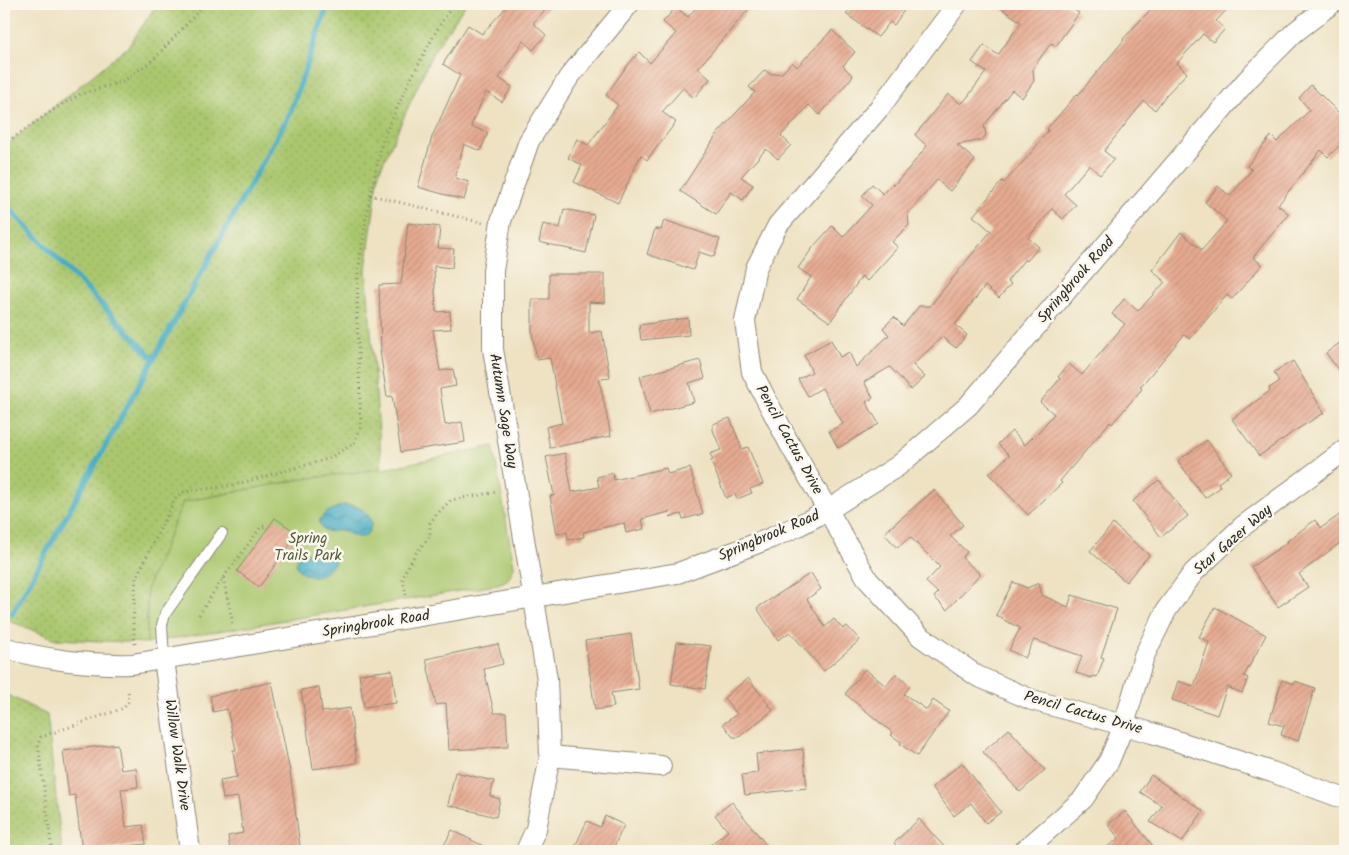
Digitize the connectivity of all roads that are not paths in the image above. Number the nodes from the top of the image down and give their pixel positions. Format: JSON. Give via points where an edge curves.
{"nodes":[{"id":1,"x":629,"y":4,"type":"edge"},
{"id":2,"x":957,"y":4,"type":"edge"},
{"id":3,"x":1331,"y":4,"type":"edge"},
{"id":4,"x":1345,"y":450,"type":"edge"},
{"id":5,"x":828,"y":510,"type":"junction"},
{"id":6,"x":222,"y":533,"type":"dead end"},
{"id":7,"x":534,"y":598,"type":"junction"},
{"id":8,"x":4,"y":647,"type":"edge"},
{"id":9,"x":164,"y":659,"type":"junction"},
{"id":10,"x":1124,"y":725,"type":"junction"},
{"id":11,"x":550,"y":756,"type":"junction"},
{"id":12,"x":661,"y":766,"type":"dead end"},
{"id":13,"x":1345,"y":800,"type":"edge"},
{"id":14,"x":190,"y":851,"type":"edge"},
{"id":15,"x":526,"y":851,"type":"edge"},
{"id":16,"x":1024,"y":851,"type":"edge"}],
"edges":[{"from":1,"to":7,"type":"street","name":"Autumn Sage Way","via":[[569,77],[529,141],[501,221],[493,272],[493,349]]},
{"from":2,"to":5,"type":"street","name":"Pencil Cactus Drive","via":[[881,106],[778,225],[756,268],[745,321],[752,372]]},
{"from":3,"to":5,"type":"street","name":"Springbrook Road","via":[[1295,32],[1248,80],[968,406],[898,466]]},
{"from":4,"to":10,"type":"street","name":"Star Gazer Way","via":[[1243,526],[1194,572],[1167,609],[1144,656]]},
{"from":5,"to":7,"type":"street","name":"Springbrook Road","via":[[771,538],[678,573]]},
{"from":5,"to":10,"type":"street","name":"Pencil Cactus Drive","via":[[868,580],[920,636],[977,676],[1032,700]]},
{"from":6,"to":9,"type":"lane","via":[[165,614],[162,625]]},
{"from":7,"to":9,"type":"street","name":"Springbrook Road"},
{"from":7,"to":11,"type":"street","name":"Autumn Sage Way","via":[[547,679]]},
{"from":8,"to":9,"type":"street","name":"Springbrook Road","via":[[19,653],[101,665]]},
{"from":9,"to":14,"type":"street","name":"Willow Walk Drive"},
{"from":10,"to":13,"type":"street","name":"Pencil Cactus Drive","via":[[1272,772]]},
{"from":10,"to":16,"type":"street","name":"Star Gazer Way","via":[[1109,761],[1083,799]]},
{"from":11,"to":12,"type":"street"},
{"from":11,"to":15,"type":"street","name":"Autumn Sage Way","via":[[536,828]]}]}
